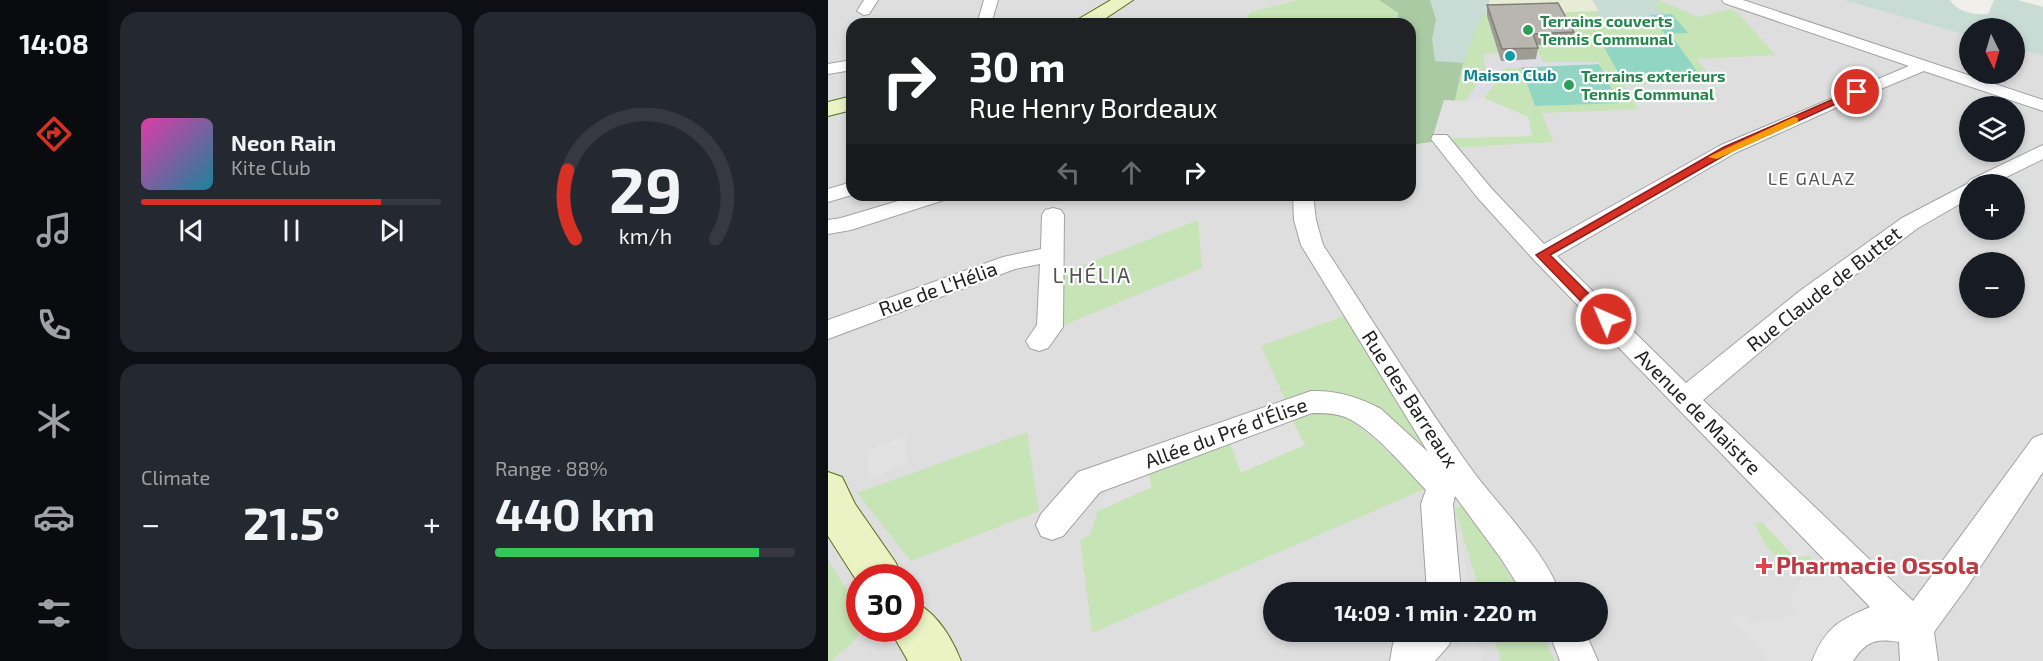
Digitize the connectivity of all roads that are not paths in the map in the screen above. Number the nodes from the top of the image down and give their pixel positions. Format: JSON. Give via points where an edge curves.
{"nodes":[{"id":1,"x":991,"y":0,"type":"edge"},
{"id":2,"x":1124,"y":0,"type":"edge"},
{"id":3,"x":1729,"y":0,"type":"edge"},
{"id":4,"x":986,"y":18,"type":"edge"},
{"id":5,"x":1094,"y":18,"type":"edge"},
{"id":6,"x":846,"y":66,"type":"edge"},
{"id":7,"x":1923,"y":66,"type":"junction"},
{"id":8,"x":828,"y":69,"type":"edge"},
{"id":9,"x":846,"y":104,"type":"edge"},
{"id":10,"x":2043,"y":106,"type":"edge"},
{"id":11,"x":828,"y":109,"type":"edge"},
{"id":12,"x":1440,"y":139,"type":"dead end"},
{"id":13,"x":2043,"y":151,"type":"edge"},
{"id":14,"x":1997,"y":174,"type":"edge"},
{"id":15,"x":846,"y":190,"type":"edge"},
{"id":16,"x":1959,"y":195,"type":"edge"},
{"id":17,"x":828,"y":196,"type":"edge"},
{"id":18,"x":921,"y":201,"type":"edge"},
{"id":19,"x":1303,"y":201,"type":"edge"},
{"id":20,"x":1053,"y":215,"type":"dead end"},
{"id":21,"x":828,"y":227,"type":"edge"},
{"id":22,"x":1050,"y":255,"type":"junction"},
{"id":23,"x":1542,"y":255,"type":"junction"},
{"id":24,"x":828,"y":330,"type":"edge"},
{"id":25,"x":1039,"y":341,"type":"dead end"},
{"id":26,"x":1685,"y":399,"type":"junction"},
{"id":27,"x":2043,"y":447,"type":"edge"},
{"id":28,"x":1452,"y":483,"type":"junction"},
{"id":29,"x":828,"y":490,"type":"edge"},
{"id":30,"x":1052,"y":525,"type":"dead end"},
{"id":31,"x":871,"y":564,"type":"edge"},
{"id":32,"x":1443,"y":582,"type":"edge"},
{"id":33,"x":1535,"y":582,"type":"edge"},
{"id":34,"x":924,"y":642,"type":"edge"},
{"id":35,"x":1571,"y":642,"type":"edge"},
{"id":36,"x":1917,"y":644,"type":"edge"},
{"id":37,"x":938,"y":661,"type":"edge"},
{"id":38,"x":1579,"y":661,"type":"edge"},
{"id":39,"x":1831,"y":661,"type":"edge"}],
"edges":[{"from":1,"to":4,"type":"street"},
{"from":2,"to":5,"type":"main road"},
{"from":3,"to":7,"type":"street"},
{"from":6,"to":8,"type":"street"},
{"from":7,"to":10,"type":"street"},
{"from":7,"to":23,"type":"street","via":[[1728,149]]},
{"from":9,"to":11,"type":"main road"},
{"from":12,"to":23,"type":"street","name":"Avenue de Maistre","via":[[1482,193]]},
{"from":13,"to":14,"type":"street"},
{"from":15,"to":17,"type":"street"},
{"from":16,"to":26,"type":"street","name":"Rue Claude de Buttet","via":[[1910,223],[1810,296]]},
{"from":18,"to":21,"type":"street"},
{"from":19,"to":28,"type":"street","name":"Rue des Barreaux","via":[[1312,245]]},
{"from":20,"to":22,"type":"street"},
{"from":22,"to":24,"type":"street","name":"Rue de L'Hélia","via":[[1011,262]]},
{"from":22,"to":25,"type":"street","via":[[1050,327]]},
{"from":23,"to":26,"type":"street","name":"Avenue de Maistre"},
{"from":26,"to":36,"type":"street","name":"Avenue de Maistre"},
{"from":27,"to":36,"type":"street","via":[[1957,572]]},
{"from":28,"to":30,"type":"street","name":"Allée du Pré d'Élise","via":[[1371,417],[1343,403],[1311,402],[1089,482]]},
{"from":28,"to":32,"type":"street","via":[[1437,504]]},
{"from":28,"to":33,"type":"street","name":"Rue des Barreaux","via":[[1514,549]]},
{"from":29,"to":31,"type":"main road","via":[[840,518]]},
{"from":34,"to":37,"type":"main road"},
{"from":35,"to":38,"type":"street"},
{"from":36,"to":39,"type":"street","via":[[1880,621],[1849,635]]}]}
